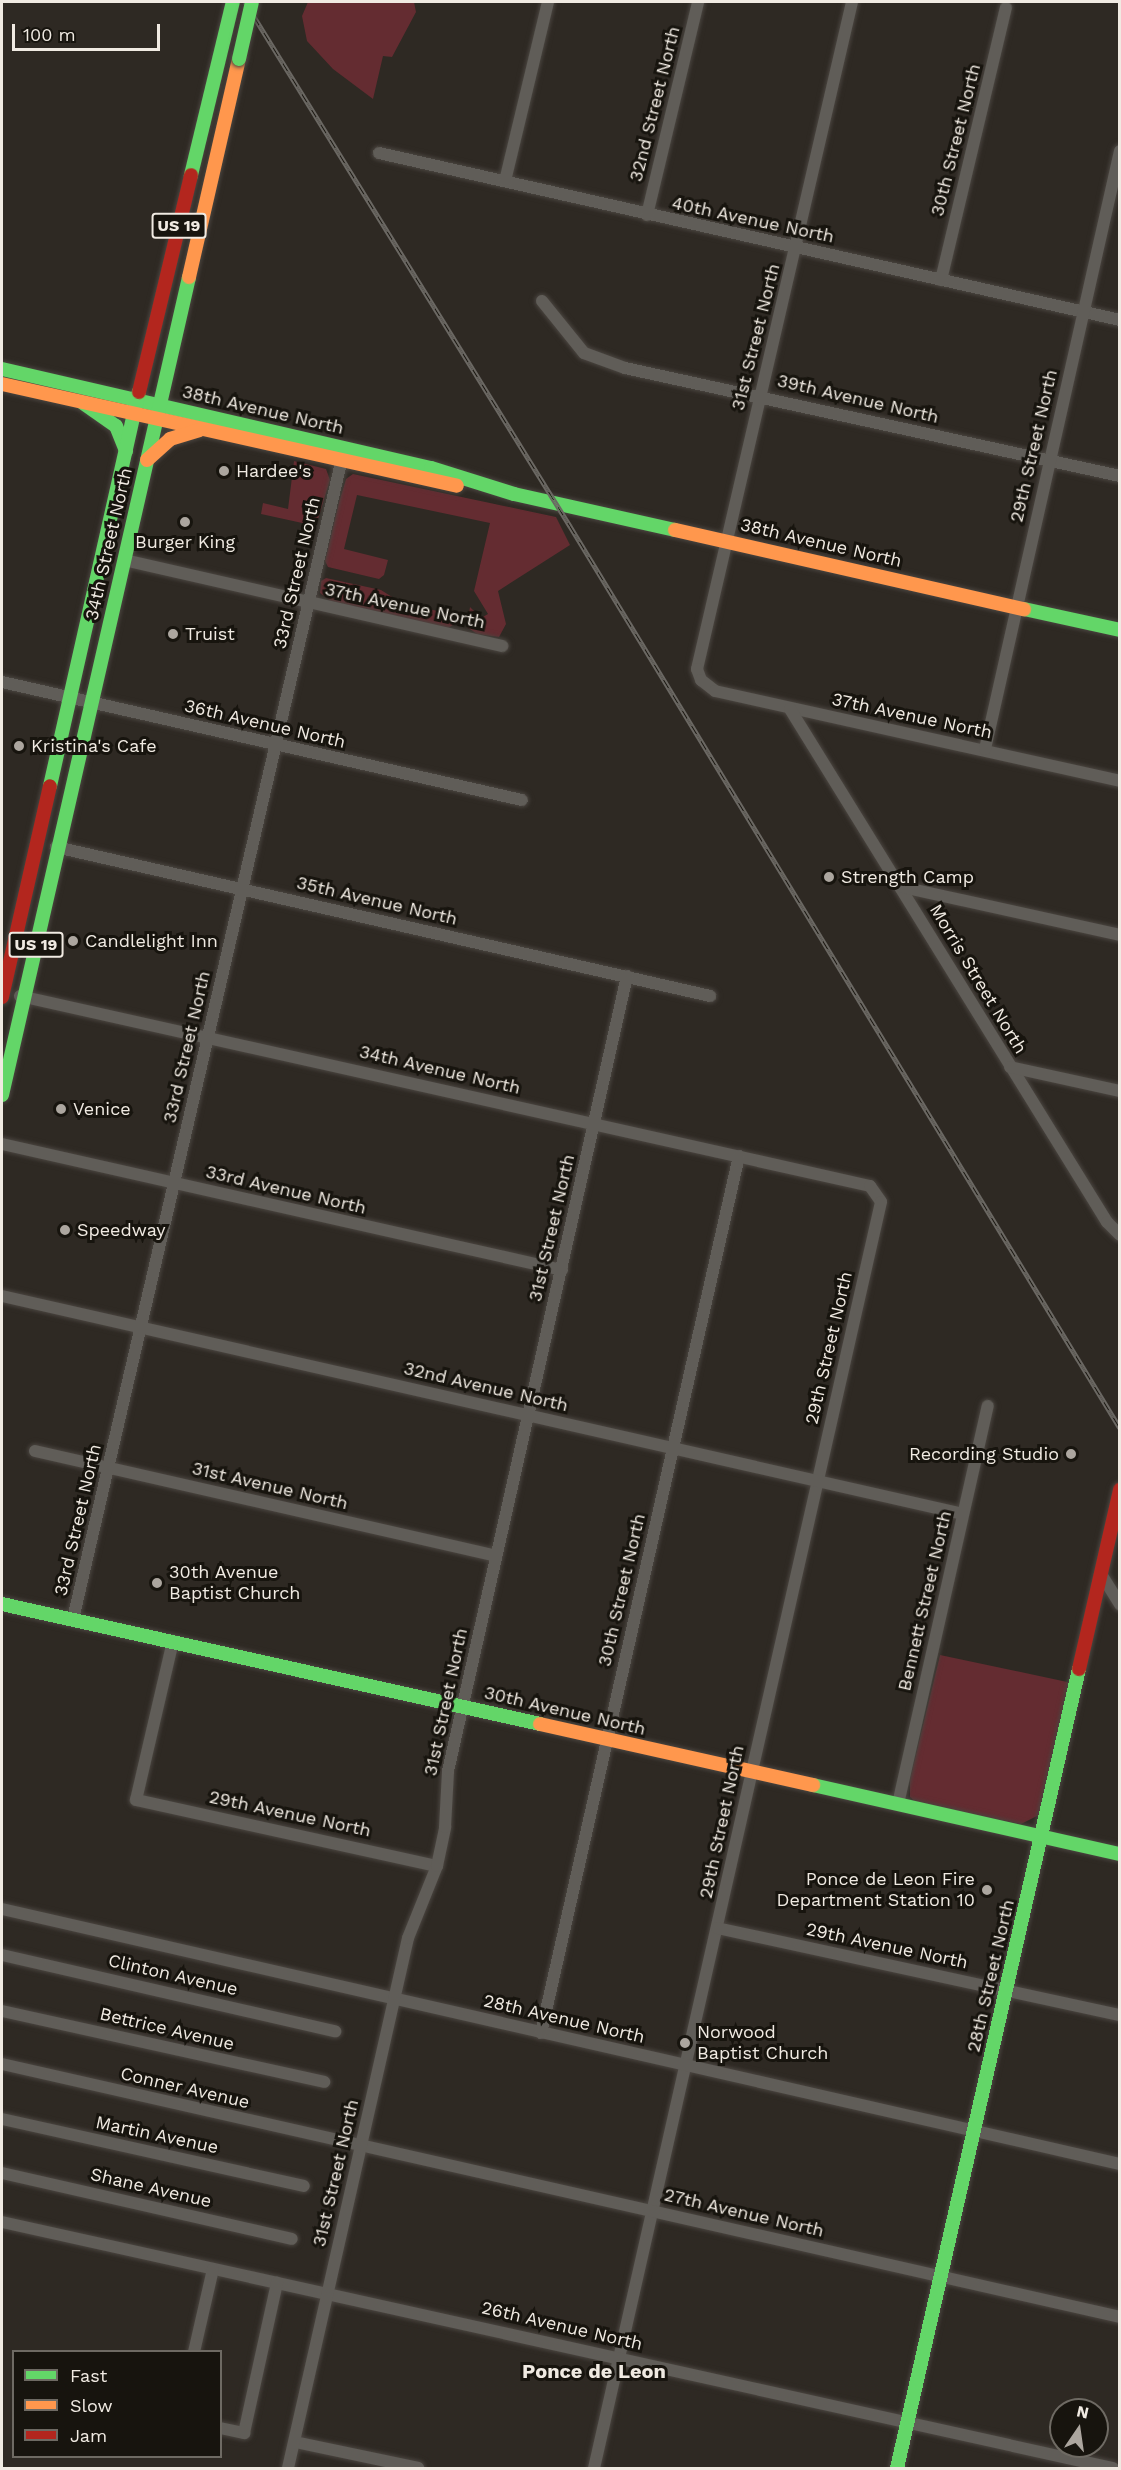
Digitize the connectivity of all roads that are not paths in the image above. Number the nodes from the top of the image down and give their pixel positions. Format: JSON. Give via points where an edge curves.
{"nodes":[{"id":1,"x":233,"y":2,"type":"edge"},
{"id":2,"x":252,"y":2,"type":"edge"},
{"id":3,"x":548,"y":2,"type":"edge"},
{"id":4,"x":698,"y":2,"type":"edge"},
{"id":5,"x":852,"y":2,"type":"edge"},
{"id":6,"x":1006,"y":8,"type":"dead end"},
{"id":7,"x":1119,"y":151,"type":"edge"},
{"id":8,"x":379,"y":153,"type":"dead end"},
{"id":9,"x":1118,"y":168,"type":"edge"},
{"id":10,"x":505,"y":182,"type":"junction"},
{"id":11,"x":647,"y":215,"type":"junction"},
{"id":12,"x":796,"y":248,"type":"junction"},
{"id":13,"x":940,"y":280,"type":"junction"},
{"id":14,"x":542,"y":301,"type":"dead end"},
{"id":15,"x":1083,"y":312,"type":"junction"},
{"id":16,"x":1119,"y":320,"type":"edge"},
{"id":17,"x":2,"y":369,"type":"edge"},
{"id":18,"x":2,"y":384,"type":"edge"},
{"id":19,"x":759,"y":395,"type":"junction"},
{"id":20,"x":137,"y":400,"type":"junction"},
{"id":21,"x":83,"y":403,"type":"junction"},
{"id":22,"x":159,"y":404,"type":"junction"},
{"id":23,"x":134,"y":416,"type":"junction"},
{"id":24,"x":156,"y":421,"type":"junction"},
{"id":25,"x":200,"y":430,"type":"junction"},
{"id":26,"x":126,"y":451,"type":"junction"},
{"id":27,"x":342,"y":455,"type":"junction"},
{"id":28,"x":147,"y":460,"type":"junction"},
{"id":29,"x":1050,"y":460,"type":"junction"},
{"id":30,"x":1119,"y":476,"type":"edge"},
{"id":31,"x":727,"y":541,"type":"junction"},
{"id":32,"x":103,"y":554,"type":"junction"},
{"id":33,"x":124,"y":560,"type":"junction"},
{"id":34,"x":308,"y":603,"type":"junction"},
{"id":35,"x":1017,"y":607,"type":"junction"},
{"id":36,"x":111,"y":617,"type":"junction"},
{"id":37,"x":1119,"y":630,"type":"edge"},
{"id":38,"x":502,"y":646,"type":"dead end"},
{"id":39,"x":701,"y":680,"type":"joint"},
{"id":40,"x":2,"y":682,"type":"edge"},
{"id":41,"x":70,"y":698,"type":"junction"},
{"id":42,"x":91,"y":703,"type":"junction"},
{"id":43,"x":790,"y":709,"type":"junction"},
{"id":44,"x":275,"y":745,"type":"junction"},
{"id":45,"x":985,"y":749,"type":"junction"},
{"id":46,"x":1119,"y":781,"type":"edge"},
{"id":47,"x":522,"y":800,"type":"dead end"},
{"id":48,"x":37,"y":843,"type":"junction"},
{"id":49,"x":58,"y":848,"type":"junction"},
{"id":50,"x":902,"y":887,"type":"junction"},
{"id":51,"x":242,"y":890,"type":"junction"},
{"id":52,"x":1119,"y":935,"type":"edge"},
{"id":53,"x":627,"y":976,"type":"junction"},
{"id":54,"x":2,"y":993,"type":"edge"},
{"id":55,"x":710,"y":996,"type":"dead end"},
{"id":56,"x":24,"y":997,"type":"junction"},
{"id":57,"x":208,"y":1036,"type":"junction"},
{"id":58,"x":1010,"y":1067,"type":"junction"},
{"id":59,"x":1119,"y":1091,"type":"edge"},
{"id":60,"x":2,"y":1095,"type":"edge"},
{"id":61,"x":594,"y":1124,"type":"junction"},
{"id":62,"x":2,"y":1144,"type":"edge"},
{"id":63,"x":739,"y":1156,"type":"junction"},
{"id":64,"x":174,"y":1183,"type":"junction"},
{"id":65,"x":870,"y":1186,"type":"joint"},
{"id":66,"x":1119,"y":1235,"type":"edge"},
{"id":67,"x":562,"y":1270,"type":"junction"},
{"id":68,"x":2,"y":1296,"type":"edge"},
{"id":69,"x":141,"y":1326,"type":"junction"},
{"id":70,"x":988,"y":1406,"type":"dead end"},
{"id":71,"x":528,"y":1414,"type":"junction"},
{"id":72,"x":673,"y":1447,"type":"junction"},
{"id":73,"x":35,"y":1451,"type":"dead end"},
{"id":74,"x":108,"y":1469,"type":"junction"},
{"id":75,"x":817,"y":1480,"type":"junction"},
{"id":76,"x":1119,"y":1490,"type":"edge"},
{"id":77,"x":963,"y":1514,"type":"junction"},
{"id":78,"x":496,"y":1556,"type":"junction"},
{"id":79,"x":1101,"y":1574,"type":"junction"},
{"id":80,"x":2,"y":1604,"type":"edge"},
{"id":81,"x":1119,"y":1604,"type":"edge"},
{"id":82,"x":73,"y":1619,"type":"junction"},
{"id":83,"x":173,"y":1641,"type":"junction"},
{"id":84,"x":463,"y":1706,"type":"junction"},
{"id":85,"x":608,"y":1739,"type":"junction"},
{"id":86,"x":751,"y":1771,"type":"junction"},
{"id":87,"x":897,"y":1804,"type":"junction"},
{"id":88,"x":1041,"y":1837,"type":"junction"},
{"id":89,"x":1119,"y":1854,"type":"edge"},
{"id":90,"x":437,"y":1866,"type":"junction"},
{"id":91,"x":2,"y":1909,"type":"edge"},
{"id":92,"x":717,"y":1928,"type":"junction"},
{"id":93,"x":2,"y":1955,"type":"edge"},
{"id":94,"x":1006,"y":1990,"type":"junction"},
{"id":95,"x":394,"y":2000,"type":"junction"},
{"id":96,"x":2,"y":2011,"type":"edge"},
{"id":97,"x":1119,"y":2015,"type":"edge"},
{"id":98,"x":336,"y":2031,"type":"dead end"},
{"id":99,"x":540,"y":2032,"type":"junction"},
{"id":100,"x":2,"y":2064,"type":"edge"},
{"id":101,"x":686,"y":2065,"type":"junction"},
{"id":102,"x":324,"y":2082,"type":"dead end"},
{"id":103,"x":2,"y":2119,"type":"edge"},
{"id":104,"x":974,"y":2132,"type":"junction"},
{"id":105,"x":361,"y":2145,"type":"junction"},
{"id":106,"x":1119,"y":2164,"type":"edge"},
{"id":107,"x":2,"y":2173,"type":"edge"},
{"id":108,"x":304,"y":2186,"type":"dead end"},
{"id":109,"x":651,"y":2211,"type":"junction"},
{"id":110,"x":2,"y":2222,"type":"edge"},
{"id":111,"x":292,"y":2239,"type":"dead end"},
{"id":112,"x":213,"y":2269,"type":"junction"},
{"id":113,"x":942,"y":2277,"type":"junction"},
{"id":114,"x":277,"y":2283,"type":"junction"},
{"id":115,"x":327,"y":2291,"type":"junction"},
{"id":116,"x":1119,"y":2317,"type":"edge"},
{"id":117,"x":194,"y":2350,"type":"edge"},
{"id":118,"x":619,"y":2358,"type":"junction"},
{"id":119,"x":908,"y":2423,"type":"junction"},
{"id":120,"x":222,"y":2428,"type":"edge"},
{"id":121,"x":295,"y":2442,"type":"junction"},
{"id":122,"x":288,"y":2469,"type":"edge"},
{"id":123,"x":418,"y":2469,"type":"edge"},
{"id":124,"x":594,"y":2469,"type":"edge"},
{"id":125,"x":897,"y":2469,"type":"edge"},
{"id":126,"x":1113,"y":2469,"type":"edge"}],
"edges":[{"from":1,"to":20,"type":"main road","name":"34th Street North","number":"US 19"},
{"from":2,"to":22,"type":"main road","name":"34th Street North","number":"US 19","bridge":true},
{"from":3,"to":10,"type":"street"},
{"from":4,"to":11,"type":"street","name":"32nd Street North"},
{"from":5,"to":12,"type":"street","name":"31st Street North"},
{"from":6,"to":13,"type":"street","name":"30th Street North"},
{"from":7,"to":9,"type":"street","name":"29th Street North"},
{"from":8,"to":10,"type":"street","name":"40th Avenue North"},
{"from":9,"to":15,"type":"street","name":"29th Street North"},
{"from":10,"to":11,"type":"street","name":"40th Avenue North"},
{"from":11,"to":12,"type":"street","name":"40th Avenue North"},
{"from":12,"to":13,"type":"street","name":"40th Avenue North"},
{"from":12,"to":19,"type":"street","name":"31st Street North"},
{"from":13,"to":15,"type":"street","name":"40th Avenue North"},
{"from":14,"to":19,"type":"street","name":"39th Avenue North","via":[[584,353],[625,368]]},
{"from":15,"to":16,"type":"street","name":"40th Avenue North"},
{"from":15,"to":29,"type":"street","name":"29th Street North"},
{"from":17,"to":20,"type":"main road","name":"38th Avenue North"},
{"from":18,"to":21,"type":"main road","name":"38th Avenue North"},
{"from":19,"to":29,"type":"street","name":"39th Avenue North"},
{"from":19,"to":31,"type":"street","name":"31st Street North"},
{"from":20,"to":22,"type":"main road","name":"38th Avenue North"},
{"from":20,"to":23,"type":"main road","name":"34th Street North","number":"US 19"},
{"from":21,"to":23,"type":"main road","name":"38th Avenue North"},
{"from":21,"to":26,"type":"main road","via":[[116,426]]},
{"from":22,"to":24,"type":"main road","name":"34th Street North","number":"US 19"},
{"from":22,"to":27,"type":"main road","name":"38th Avenue North"},
{"from":23,"to":24,"type":"main road","name":"38th Avenue North"},
{"from":23,"to":26,"type":"main road","name":"34th Street North","number":"US 19"},
{"from":24,"to":25,"type":"main road","name":"38th Avenue North"},
{"from":24,"to":28,"type":"main road","name":"34th Street North","number":"US 19"},
{"from":25,"to":27,"type":"main road","name":"38th Avenue North"},
{"from":25,"to":28,"type":"main road","via":[[170,439]]},
{"from":26,"to":32,"type":"main road","name":"34th Street North","number":"US 19"},
{"from":27,"to":31,"type":"main road","name":"38th Avenue North","via":[[431,468],[514,494]]},
{"from":27,"to":34,"type":"street","name":"33rd Street North"},
{"from":28,"to":33,"type":"main road","name":"34th Street North","number":"US 19"},
{"from":29,"to":30,"type":"street","name":"39th Avenue North"},
{"from":29,"to":35,"type":"street","name":"29th Street North"},
{"from":31,"to":35,"type":"main road","name":"38th Avenue North"},
{"from":31,"to":39,"type":"street","name":"31st Street North","via":[[698,658]]},
{"from":32,"to":36,"type":"main road","via":[[111,574],[107,609]]},
{"from":32,"to":41,"type":"main road","name":"34th Street North","number":"US 19"},
{"from":33,"to":34,"type":"street","name":"37th Avenue North"},
{"from":33,"to":36,"type":"main road","name":"34th Street North","number":"US 19"},
{"from":34,"to":38,"type":"street","name":"37th Avenue North"},
{"from":34,"to":44,"type":"street","name":"33rd Street North"},
{"from":35,"to":37,"type":"main road","name":"38th Avenue North"},
{"from":35,"to":45,"type":"street","name":"29th Street North"},
{"from":36,"to":42,"type":"main road","name":"34th Street North","number":"US 19"},
{"from":39,"to":43,"type":"street","name":"37th Avenue North","via":[[715,691]]},
{"from":40,"to":41,"type":"street","name":"36th Avenue North"},
{"from":41,"to":42,"type":"street","name":"36th Avenue North"},
{"from":41,"to":48,"type":"main road","name":"34th Street North","number":"US 19"},
{"from":42,"to":44,"type":"street","name":"36th Avenue North"},
{"from":42,"to":49,"type":"main road","name":"34th Street North","number":"US 19"},
{"from":43,"to":45,"type":"street","name":"37th Avenue North"},
{"from":43,"to":50,"type":"street","name":"Morris Street North"},
{"from":44,"to":47,"type":"street","name":"36th Avenue North"},
{"from":44,"to":51,"type":"street","name":"33rd Street North"},
{"from":45,"to":46,"type":"street","name":"37th Avenue North"},
{"from":48,"to":49,"type":"street","name":"35th Avenue North"},
{"from":48,"to":54,"type":"main road","name":"34th Street North","number":"US 19"},
{"from":49,"to":51,"type":"street","name":"35th Avenue North"},
{"from":49,"to":56,"type":"main road","name":"34th Street North","number":"US 19"},
{"from":50,"to":52,"type":"street"},
{"from":50,"to":58,"type":"street","name":"Morris Street North"},
{"from":51,"to":53,"type":"street","name":"35th Avenue North"},
{"from":51,"to":57,"type":"street","name":"33rd Street North"},
{"from":53,"to":55,"type":"street","name":"35th Avenue North"},
{"from":53,"to":61,"type":"street","name":"31st Street North"},
{"from":54,"to":56,"type":"street","name":"34th Avenue North"},
{"from":56,"to":57,"type":"street","name":"34th Avenue North"},
{"from":56,"to":60,"type":"main road","name":"34th Street North","number":"US 19"},
{"from":57,"to":61,"type":"street","name":"34th Avenue North"},
{"from":57,"to":64,"type":"street","name":"33rd Street North"},
{"from":58,"to":59,"type":"street"},
{"from":58,"to":66,"type":"street","name":"Morris Street North"},
{"from":61,"to":63,"type":"street","name":"34th Avenue North"},
{"from":61,"to":67,"type":"street","name":"31st Street North"},
{"from":62,"to":64,"type":"street","name":"33rd Avenue North"},
{"from":63,"to":65,"type":"street","name":"34th Avenue North"},
{"from":63,"to":72,"type":"street","name":"30th Street North"},
{"from":64,"to":67,"type":"street","name":"33rd Avenue North"},
{"from":64,"to":69,"type":"street","name":"33rd Street North"},
{"from":65,"to":75,"type":"street","name":"29th Street North","via":[[881,1202]]},
{"from":67,"to":71,"type":"street","name":"31st Street North"},
{"from":68,"to":69,"type":"street","name":"32nd Avenue North"},
{"from":69,"to":71,"type":"street","name":"32nd Avenue North"},
{"from":69,"to":74,"type":"street","name":"33rd Street North"},
{"from":70,"to":77,"type":"street","name":"Bennett Street North"},
{"from":71,"to":72,"type":"street","name":"32nd Avenue North"},
{"from":71,"to":78,"type":"street","name":"31st Street North"},
{"from":72,"to":75,"type":"street","name":"32nd Avenue North"},
{"from":72,"to":85,"type":"street","name":"30th Street North"},
{"from":73,"to":74,"type":"street","name":"31st Avenue North"},
{"from":74,"to":78,"type":"street","name":"31st Avenue North"},
{"from":74,"to":82,"type":"street","name":"33rd Street North"},
{"from":75,"to":77,"type":"street","name":"32nd Avenue North"},
{"from":75,"to":86,"type":"street","name":"29th Street North"},
{"from":76,"to":79,"type":"main road","name":"28th Street North"},
{"from":77,"to":87,"type":"street","name":"Bennett Street North"},
{"from":78,"to":84,"type":"street","name":"31st Street North"},
{"from":79,"to":81,"type":"street"},
{"from":79,"to":88,"type":"main road","name":"28th Street North"},
{"from":80,"to":82,"type":"main road","name":"30th Avenue North"},
{"from":82,"to":83,"type":"main road","name":"30th Avenue North"},
{"from":83,"to":84,"type":"main road","name":"30th Avenue North"},
{"from":83,"to":90,"type":"street","name":"29th Avenue North","via":[[136,1800]]},
{"from":84,"to":85,"type":"main road","name":"30th Avenue North"},
{"from":84,"to":90,"type":"street","name":"31st Street North","via":[[448,1771],[445,1827]]},
{"from":85,"to":86,"type":"main road","name":"30th Avenue North"},
{"from":85,"to":99,"type":"street","name":"30th Street North"},
{"from":86,"to":87,"type":"main road","name":"30th Avenue North"},
{"from":86,"to":92,"type":"street","name":"29th Street North"},
{"from":87,"to":88,"type":"main road","name":"30th Avenue North"},
{"from":88,"to":89,"type":"main road","name":"30th Avenue North"},
{"from":88,"to":94,"type":"main road","name":"28th Street North"},
{"from":90,"to":95,"type":"street","name":"31st Street North","via":[[408,1938]]},
{"from":91,"to":95,"type":"street","name":"28th Avenue North"},
{"from":92,"to":94,"type":"street","name":"29th Avenue North"},
{"from":92,"to":101,"type":"street","name":"29th Street North"},
{"from":93,"to":98,"type":"street","name":"Clinton Avenue"},
{"from":94,"to":97,"type":"street","name":"29th Avenue North"},
{"from":94,"to":104,"type":"main road","name":"28th Street North"},
{"from":95,"to":99,"type":"street","name":"28th Avenue North"},
{"from":95,"to":105,"type":"street","name":"31st Street North"},
{"from":96,"to":102,"type":"street","name":"Bettrice Avenue"},
{"from":99,"to":101,"type":"street","name":"28th Avenue North"},
{"from":100,"to":105,"type":"street","name":"Conner Avenue"},
{"from":101,"to":104,"type":"street","name":"28th Avenue North"},
{"from":101,"to":109,"type":"street","name":"29th Street North"},
{"from":103,"to":108,"type":"street","name":"Martin Avenue"},
{"from":104,"to":106,"type":"street","name":"28th Avenue North"},
{"from":104,"to":113,"type":"main road","name":"28th Street North"},
{"from":105,"to":109,"type":"street","name":"27th Avenue North"},
{"from":105,"to":115,"type":"street","name":"31st Street North"},
{"from":107,"to":111,"type":"street","name":"Shane Avenue"},
{"from":109,"to":113,"type":"street","name":"27th Avenue North"},
{"from":109,"to":118,"type":"street","name":"29th Street North"},
{"from":110,"to":112,"type":"street","name":"26th Avenue North"},
{"from":112,"to":114,"type":"street","name":"26th Avenue North"},
{"from":112,"to":117,"type":"street"},
{"from":113,"to":116,"type":"street","name":"27th Avenue North"},
{"from":113,"to":119,"type":"main road","name":"28th Street North"},
{"from":114,"to":115,"type":"street","name":"26th Avenue North"},
{"from":114,"to":120,"type":"street","via":[[244,2433]]},
{"from":115,"to":118,"type":"street","name":"26th Avenue North"},
{"from":115,"to":121,"type":"street","name":"31st Street North"},
{"from":118,"to":119,"type":"street","name":"26th Avenue North"},
{"from":118,"to":124,"type":"street","name":"29th Street North"},
{"from":119,"to":125,"type":"main road","name":"28th Street North"},
{"from":119,"to":126,"type":"street","name":"26th Avenue North"},
{"from":121,"to":122,"type":"street","name":"31st Street North"},
{"from":121,"to":123,"type":"street"}]}
